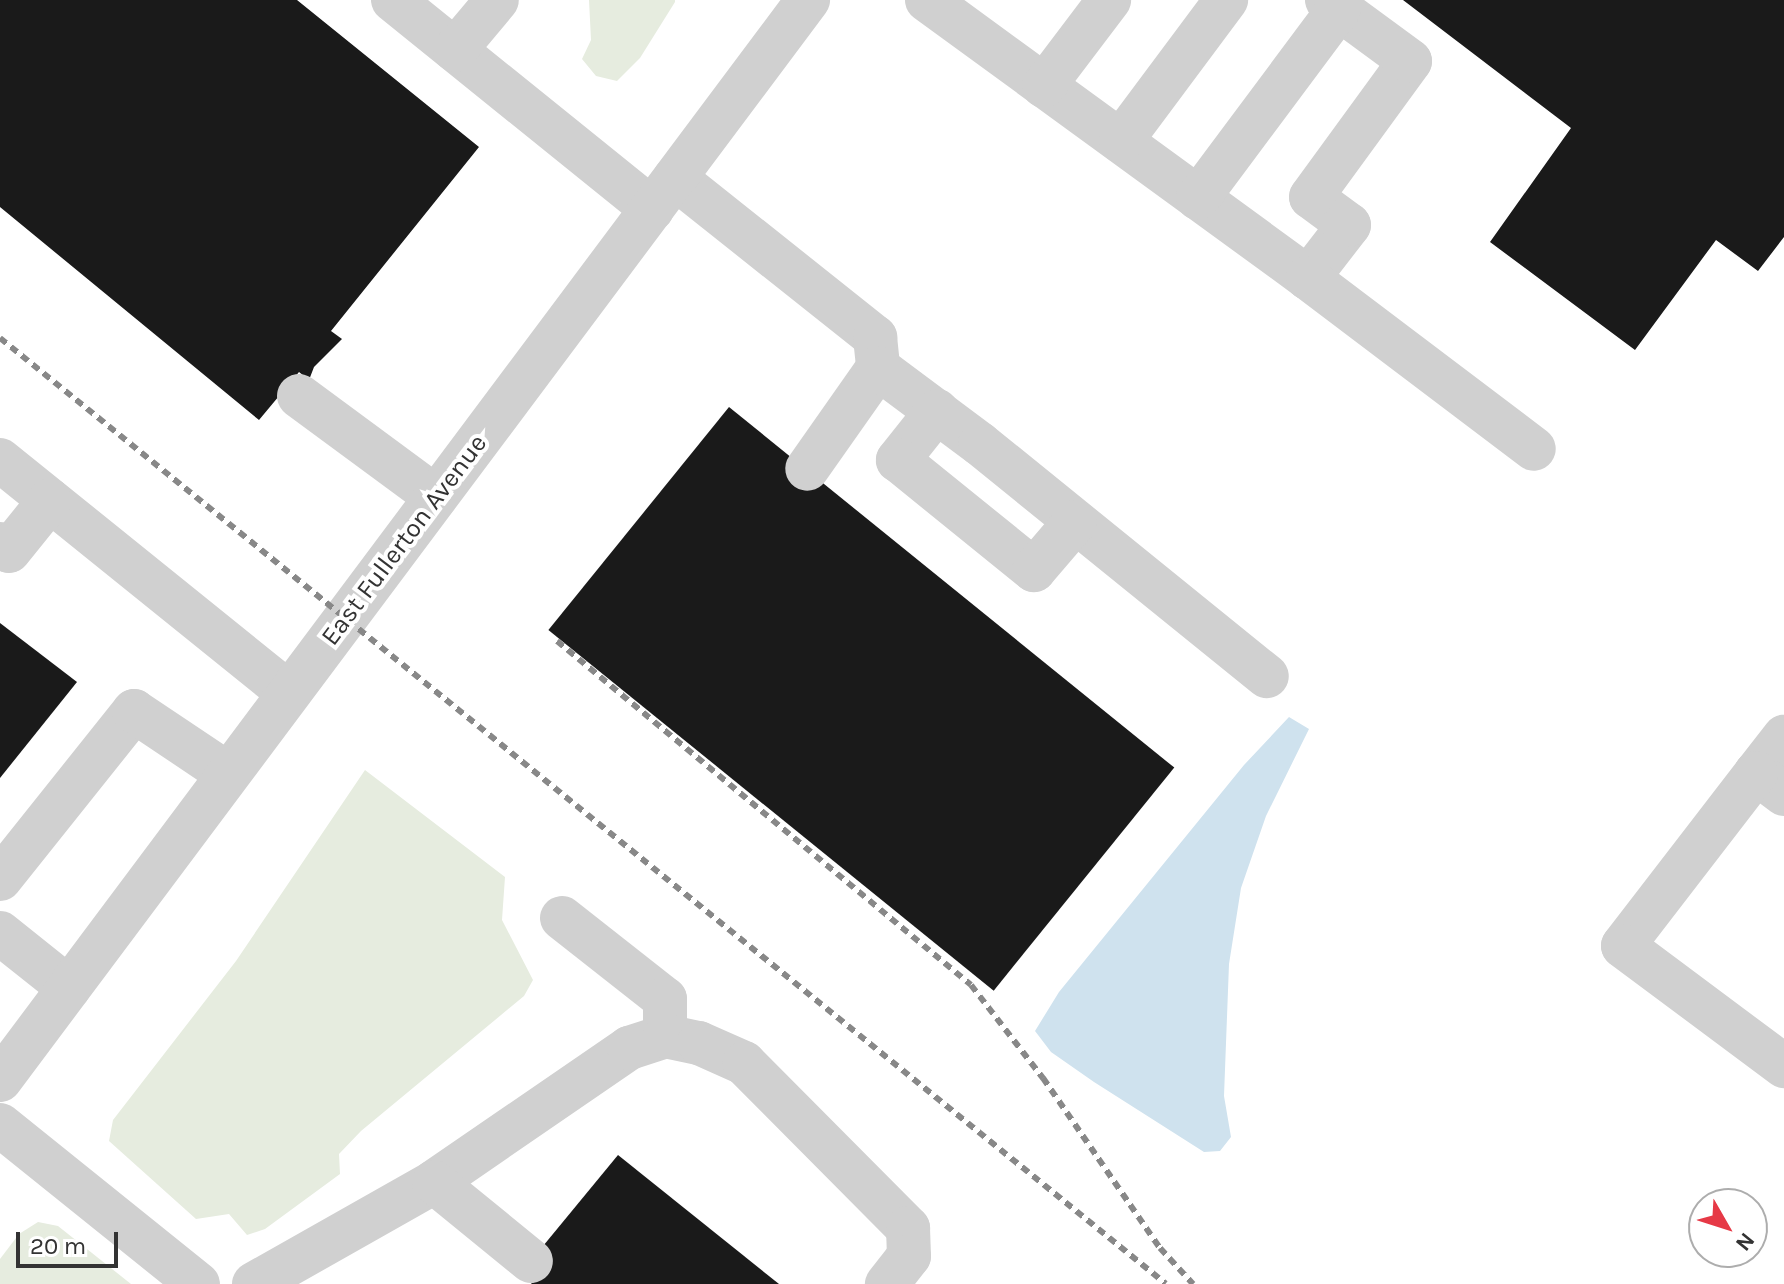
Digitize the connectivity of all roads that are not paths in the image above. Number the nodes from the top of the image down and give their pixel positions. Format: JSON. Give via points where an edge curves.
{"nodes":[{"id":1,"x":393,"y":0,"type":"edge"},
{"id":2,"x":497,"y":0,"type":"edge"},
{"id":3,"x":927,"y":0,"type":"edge"},
{"id":4,"x":1109,"y":0,"type":"edge"},
{"id":5,"x":1226,"y":0,"type":"edge"},
{"id":6,"x":800,"y":3,"type":"edge"},
{"id":7,"x":1333,"y":4,"type":"edge"},
{"id":8,"x":455,"y":50,"type":"junction"},
{"id":9,"x":1044,"y":86,"type":"junction"},
{"id":10,"x":1121,"y":141,"type":"junction"},
{"id":11,"x":663,"y":193,"type":"junction"},
{"id":12,"x":1198,"y":198,"type":"junction"},
{"id":13,"x":1308,"y":278,"type":"junction"},
{"id":14,"x":878,"y":368,"type":"junction"},
{"id":15,"x":299,"y":396,"type":"dead end"},
{"id":16,"x":937,"y":411,"type":"junction"},
{"id":17,"x":1534,"y":449,"type":"dead end"},
{"id":18,"x":0,"y":460,"type":"edge"},
{"id":19,"x":807,"y":469,"type":"dead end"},
{"id":20,"x":436,"y":497,"type":"junction"},
{"id":21,"x":50,"y":500,"type":"junction"},
{"id":22,"x":1075,"y":522,"type":"junction"},
{"id":23,"x":0,"y":544,"type":"edge"},
{"id":24,"x":1267,"y":676,"type":"dead end"},
{"id":25,"x":289,"y":693,"type":"junction"},
{"id":26,"x":1784,"y":737,"type":"edge"},
{"id":27,"x":228,"y":774,"type":"junction"},
{"id":28,"x":1770,"y":784,"type":"edge"},
{"id":29,"x":0,"y":879,"type":"edge"},
{"id":30,"x":562,"y":918,"type":"dead end"},
{"id":31,"x":0,"y":933,"type":"edge"},
{"id":32,"x":69,"y":988,"type":"junction"},
{"id":33,"x":665,"y":1036,"type":"junction"},
{"id":34,"x":6,"y":1059,"type":"edge"},
{"id":35,"x":1784,"y":1066,"type":"edge"},
{"id":36,"x":0,"y":1125,"type":"edge"},
{"id":37,"x":434,"y":1182,"type":"junction"},
{"id":38,"x":531,"y":1261,"type":"dead end"},
{"id":39,"x":198,"y":1284,"type":"edge"},
{"id":40,"x":254,"y":1284,"type":"edge"},
{"id":41,"x":887,"y":1284,"type":"edge"}],
"edges":[{"from":1,"to":8,"type":"street"},
{"from":2,"to":8,"type":"street"},
{"from":3,"to":9,"type":"street"},
{"from":4,"to":9,"type":"street"},
{"from":5,"to":10,"type":"street"},
{"from":6,"to":11,"type":"street","name":"East Fullerton Avenue"},
{"from":7,"to":12,"type":"street"},
{"from":7,"to":13,"type":"street","via":[[1410,61],[1311,197],[1349,225]]},
{"from":8,"to":11,"type":"street"},
{"from":9,"to":10,"type":"street"},
{"from":10,"to":12,"type":"street"},
{"from":11,"to":14,"type":"street","via":[[875,337]]},
{"from":11,"to":20,"type":"street","name":"East Fullerton Avenue"},
{"from":12,"to":13,"type":"street"},
{"from":13,"to":17,"type":"street"},
{"from":14,"to":16,"type":"street"},
{"from":14,"to":19,"type":"street"},
{"from":15,"to":20,"type":"street"},
{"from":16,"to":22,"type":"street"},
{"from":16,"to":22,"type":"street","via":[[898,460],[1034,570]]},
{"from":18,"to":21,"type":"street"},
{"from":20,"to":25,"type":"street","name":"East Fullerton Avenue"},
{"from":21,"to":23,"type":"street","via":[[9,551]]},
{"from":21,"to":25,"type":"street"},
{"from":22,"to":24,"type":"street"},
{"from":25,"to":27,"type":"street","name":"East Fullerton Avenue"},
{"from":26,"to":28,"type":"street"},
{"from":27,"to":29,"type":"street","via":[[134,711]]},
{"from":27,"to":32,"type":"street","name":"East Fullerton Avenue"},
{"from":28,"to":35,"type":"street","via":[[1623,946]]},
{"from":30,"to":33,"type":"street","via":[[665,999]]},
{"from":31,"to":32,"type":"street"},
{"from":32,"to":34,"type":"street","name":"East Fullerton Avenue"},
{"from":33,"to":37,"type":"street","via":[[629,1048]]},
{"from":33,"to":41,"type":"street","via":[[728,1053],[744,1063],[908,1228],[909,1256]]},
{"from":36,"to":39,"type":"street"},
{"from":37,"to":38,"type":"street"},
{"from":37,"to":40,"type":"street"}]}
